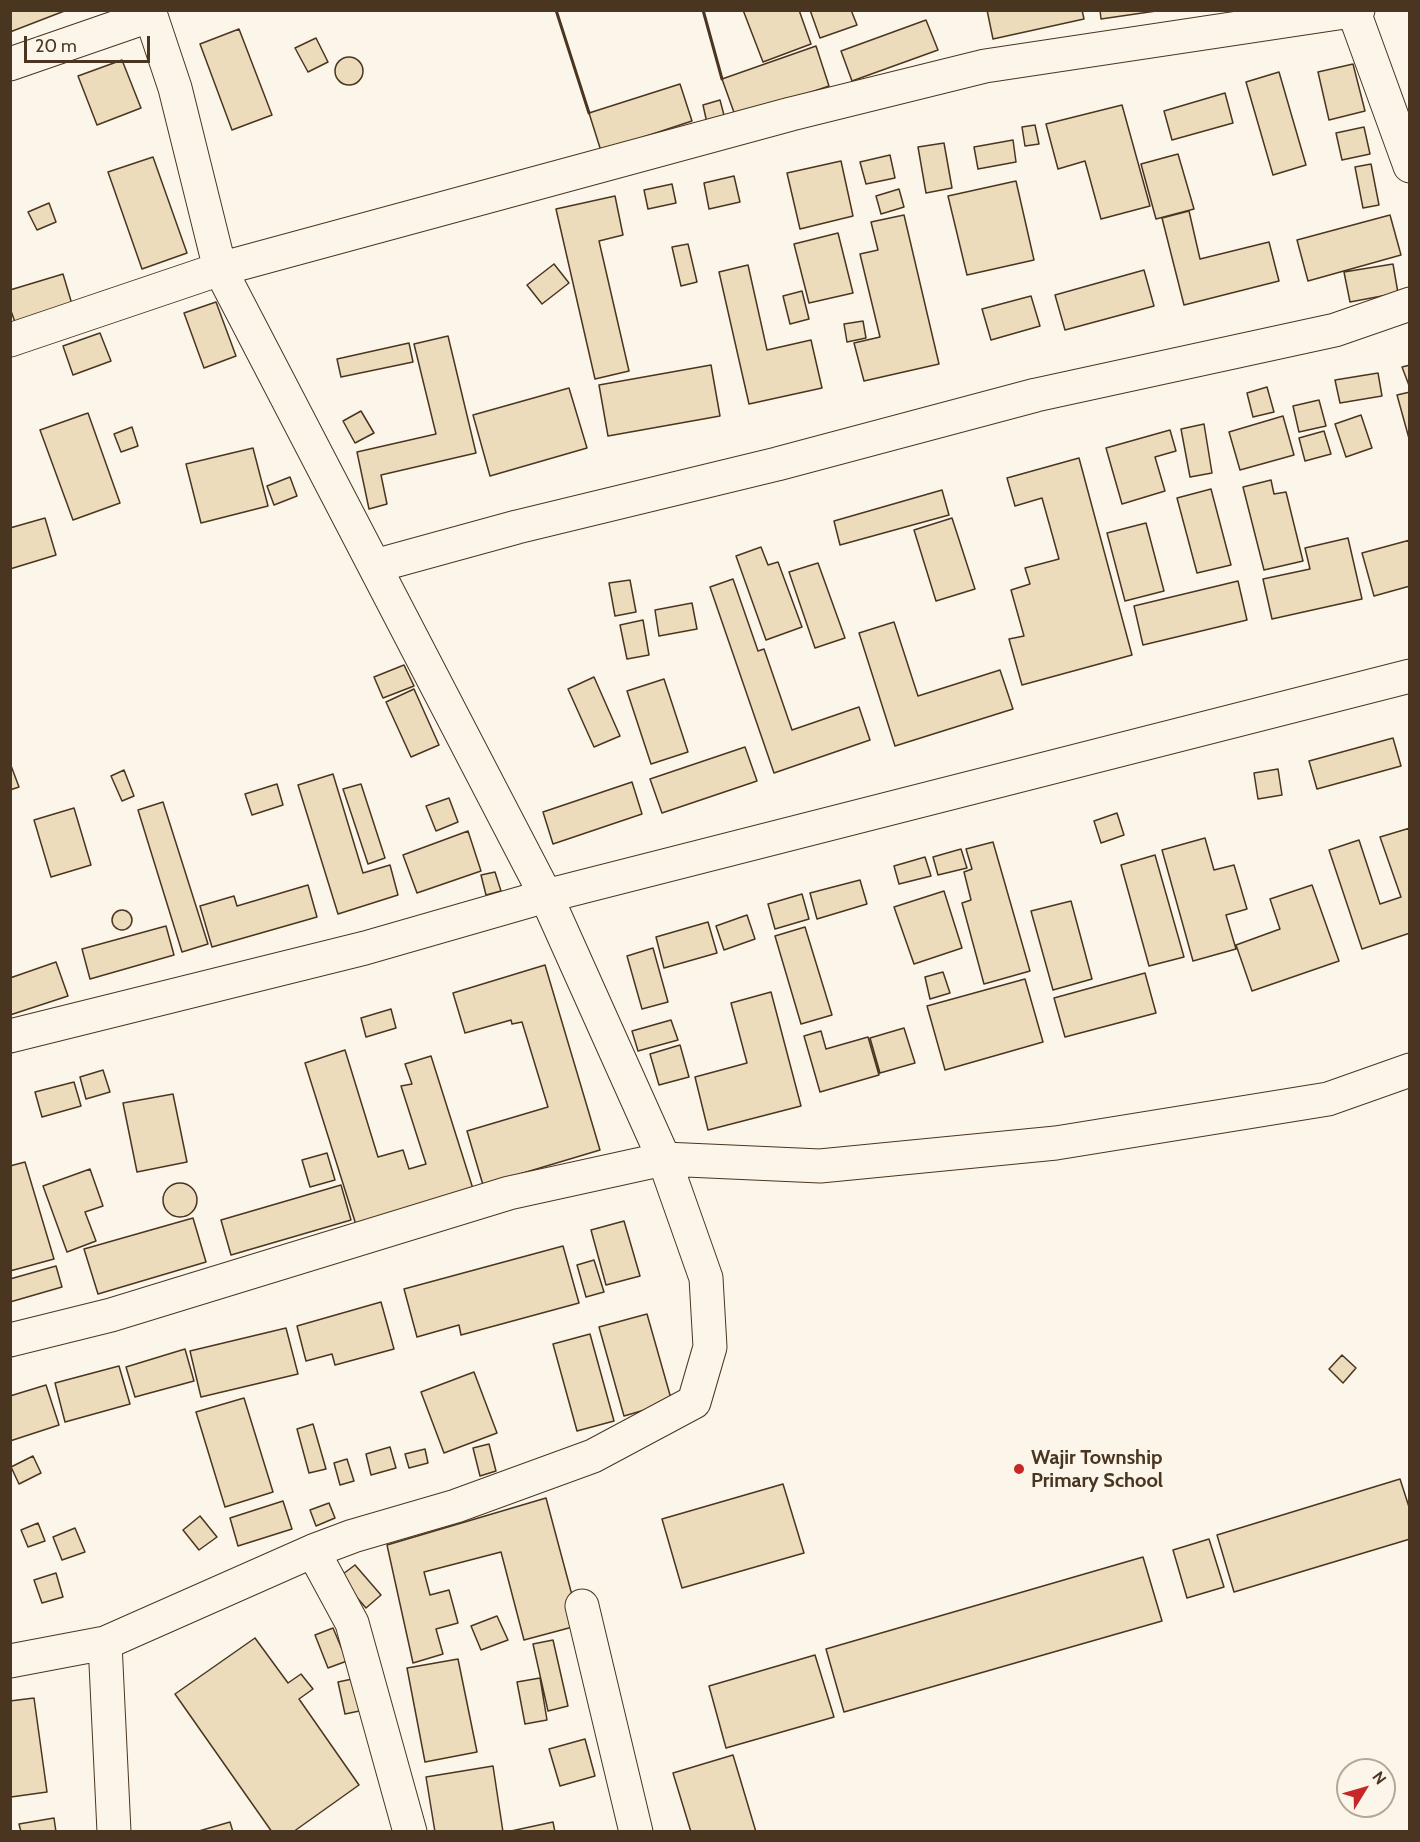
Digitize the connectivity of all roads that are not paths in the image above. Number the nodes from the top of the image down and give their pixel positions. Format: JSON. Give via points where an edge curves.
{"nodes":[{"id":1,"x":1356,"y":11,"type":"edge"},
{"id":2,"x":149,"y":13,"type":"edge"},
{"id":3,"x":10,"y":64,"type":"edge"},
{"id":4,"x":1410,"y":166,"type":"edge"},
{"id":5,"x":220,"y":269,"type":"junction"},
{"id":6,"x":1410,"y":304,"type":"edge"},
{"id":7,"x":10,"y":340,"type":"edge"},
{"id":8,"x":375,"y":566,"type":"junction"},
{"id":9,"x":1410,"y":676,"type":"edge"},
{"id":10,"x":546,"y":896,"type":"junction"},
{"id":11,"x":10,"y":1036,"type":"edge"},
{"id":12,"x":1410,"y":1070,"type":"edge"},
{"id":13,"x":664,"y":1159,"type":"junction"},
{"id":14,"x":10,"y":1340,"type":"edge"},
{"id":15,"x":313,"y":1551,"type":"junction"},
{"id":16,"x":582,"y":1606,"type":"dead end"},
{"id":17,"x":105,"y":1643,"type":"junction"},
{"id":18,"x":10,"y":1661,"type":"edge"},
{"id":19,"x":114,"y":1832,"type":"edge"},
{"id":20,"x":410,"y":1832,"type":"edge"},
{"id":21,"x":636,"y":1832,"type":"edge"}],
"edges":[{"from":1,"to":4,"type":"street"},
{"from":1,"to":5,"type":"street","via":[[985,66],[791,114]]},
{"from":2,"to":3,"type":"street"},
{"from":2,"to":5,"type":"street","via":[[175,88]]},
{"from":5,"to":7,"type":"street"},
{"from":5,"to":8,"type":"street"},
{"from":6,"to":8,"type":"street","via":[[1335,330],[1036,395],[777,464],[517,526]]},
{"from":8,"to":10,"type":"street"},
{"from":9,"to":10,"type":"street"},
{"from":10,"to":11,"type":"street","via":[[365,948]]},
{"from":10,"to":13,"type":"street"},
{"from":12,"to":13,"type":"street","via":[[1328,1099],[1056,1143],[820,1166]]},
{"from":13,"to":14,"type":"street","via":[[509,1193],[111,1315]]},
{"from":13,"to":15,"type":"street","via":[[705,1278],[710,1347],[694,1402],[593,1456],[456,1506]]},
{"from":15,"to":17,"type":"street"},
{"from":15,"to":20,"type":"street","via":[[352,1623]]},
{"from":16,"to":21,"type":"street"},
{"from":17,"to":18,"type":"street"},
{"from":17,"to":19,"type":"street"}]}
